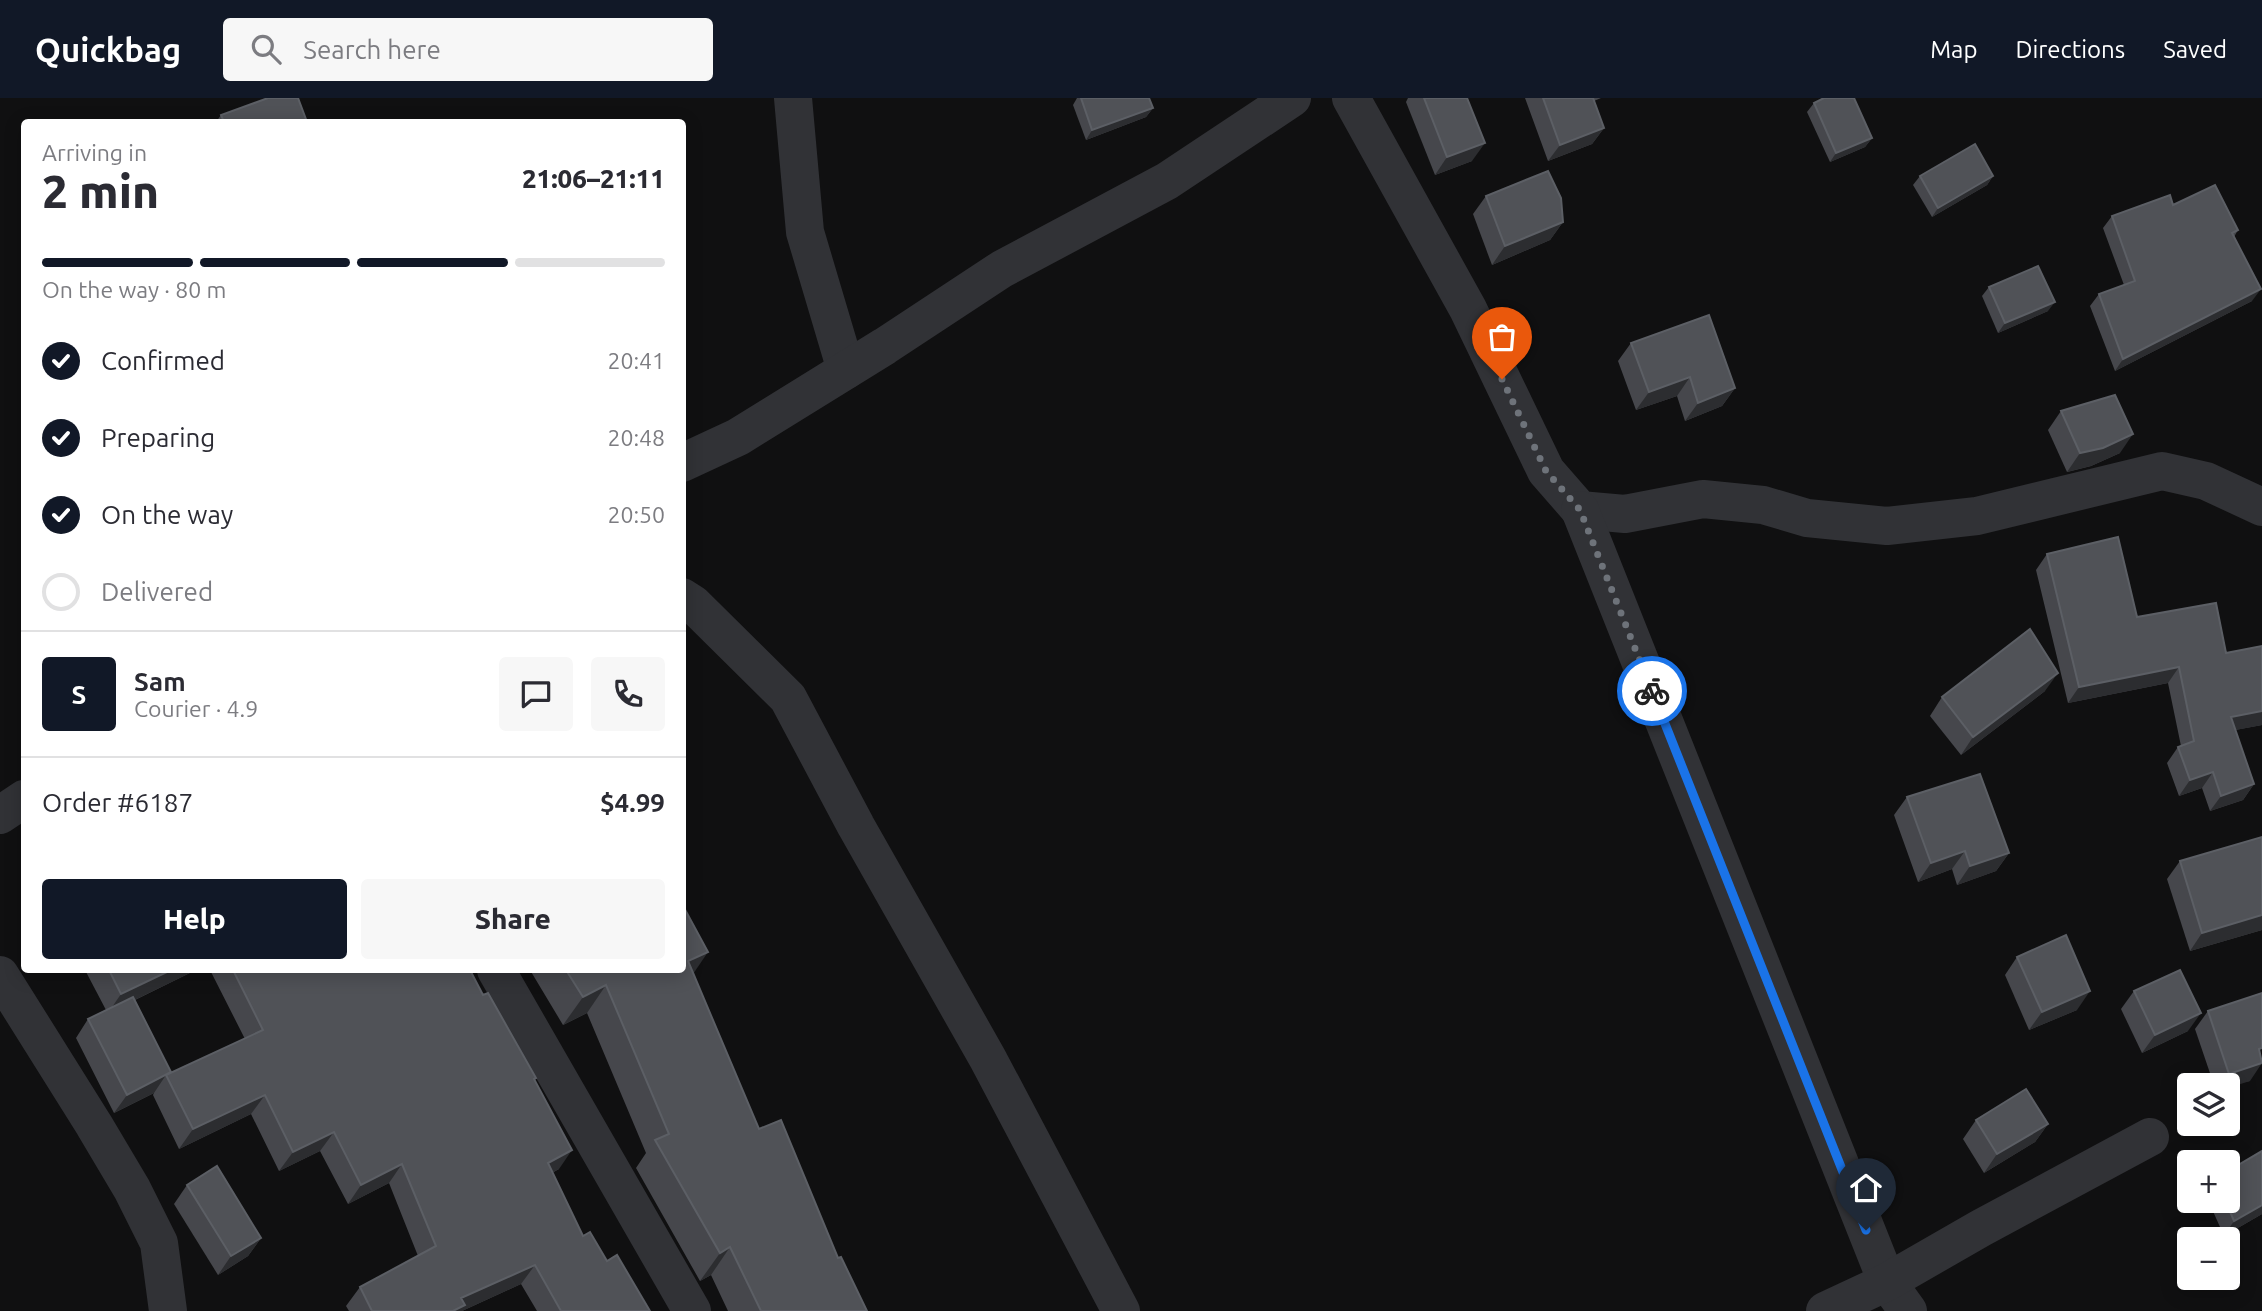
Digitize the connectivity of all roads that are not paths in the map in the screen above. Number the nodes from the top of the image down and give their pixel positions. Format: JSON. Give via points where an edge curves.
{"nodes":[{"id":1,"x":793,"y":98,"type":"edge"},
{"id":2,"x":1292,"y":98,"type":"edge"},
{"id":3,"x":1350,"y":98,"type":"edge"},
{"id":4,"x":846,"y":370,"type":"junction"},
{"id":5,"x":686,"y":461,"type":"edge"},
{"id":6,"x":2262,"y":507,"type":"edge"},
{"id":7,"x":1580,"y":510,"type":"junction"},
{"id":8,"x":686,"y":600,"type":"edge"},
{"id":9,"x":21,"y":801,"type":"edge"},
{"id":10,"x":0,"y":816,"type":"edge"},
{"id":11,"x":498,"y":973,"type":"edge"},
{"id":12,"x":0,"y":975,"type":"edge"},
{"id":13,"x":2150,"y":1137,"type":"dead end"},
{"id":14,"x":1897,"y":1296,"type":"edge"},
{"id":15,"x":168,"y":1311,"type":"edge"},
{"id":16,"x":692,"y":1311,"type":"edge"},
{"id":17,"x":1121,"y":1311,"type":"edge"},
{"id":18,"x":1825,"y":1311,"type":"edge"}],
"edges":[{"from":1,"to":4,"type":"street","via":[[805,232]]},
{"from":2,"to":4,"type":"street","via":[[1167,181],[1002,269]]},
{"from":3,"to":7,"type":"street","via":[[1468,309],[1546,471]]},
{"from":4,"to":5,"type":"street","via":[[738,437]]},
{"from":6,"to":7,"type":"street","via":[[2206,481],[2161,471],[1978,516],[1887,526],[1807,518],[1763,505],[1703,499],[1625,514]]},
{"from":7,"to":14,"type":"street"},
{"from":8,"to":17,"type":"street","via":[[788,698]]},
{"from":9,"to":10,"type":"street"},
{"from":11,"to":16,"type":"street"},
{"from":12,"to":15,"type":"street","via":[[94,1125],[154,1232]]},
{"from":13,"to":14,"type":"street","via":[[1981,1228]]},
{"from":14,"to":18,"type":"street"}]}
